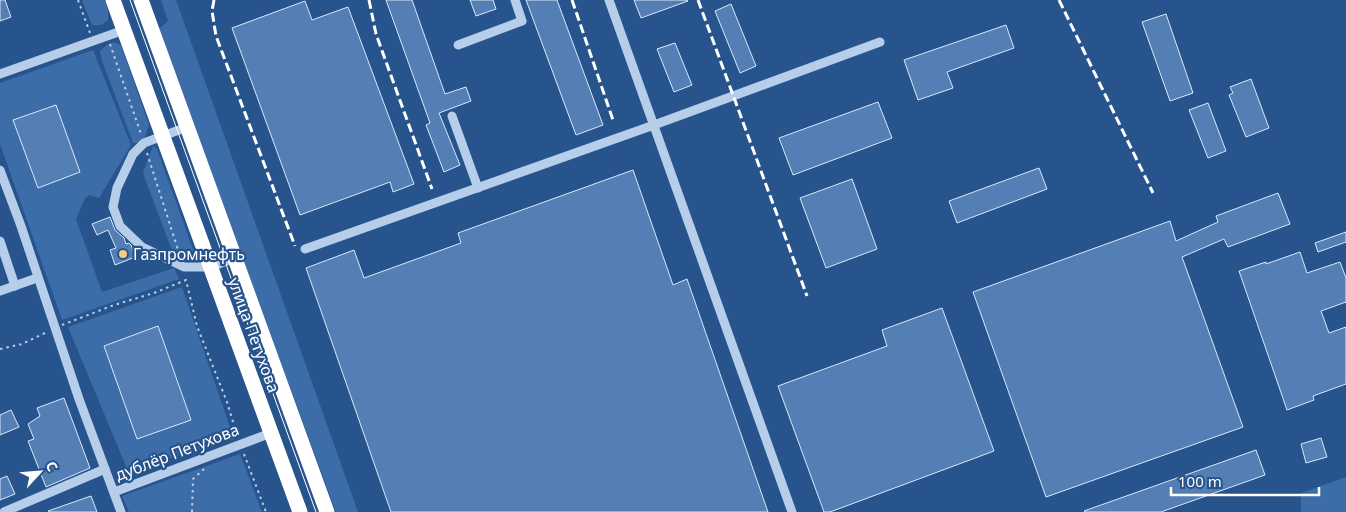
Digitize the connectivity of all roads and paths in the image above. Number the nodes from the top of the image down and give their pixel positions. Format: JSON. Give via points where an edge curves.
{"nodes":[{"id":1,"x":78,"y":0,"type":"edge"},
{"id":2,"x":114,"y":0,"type":"edge"},
{"id":3,"x":141,"y":0,"type":"edge"},
{"id":4,"x":515,"y":0,"type":"edge"},
{"id":5,"x":609,"y":0,"type":"edge"},
{"id":6,"x":124,"y":30,"type":"junction"},
{"id":7,"x":107,"y":36,"type":"junction"},
{"id":8,"x":92,"y":42,"type":"junction"},
{"id":9,"x":880,"y":42,"type":"dead end"},
{"id":10,"x":458,"y":45,"type":"dead end"},
{"id":11,"x":0,"y":74,"type":"edge"},
{"id":12,"x":452,"y":116,"type":"dead end"},
{"id":13,"x":654,"y":125,"type":"junction"},
{"id":14,"x":187,"y":128,"type":"junction"},
{"id":15,"x":163,"y":136,"type":"junction"},
{"id":16,"x":144,"y":143,"type":"junction"},
{"id":17,"x":0,"y":170,"type":"edge"},
{"id":18,"x":478,"y":188,"type":"junction"},
{"id":19,"x":0,"y":242,"type":"edge"},
{"id":20,"x":305,"y":249,"type":"dead end"},
{"id":21,"x":234,"y":258,"type":"junction"},
{"id":22,"x":184,"y":267,"type":"junction"},
{"id":23,"x":211,"y":267,"type":"junction"},
{"id":24,"x":37,"y":278,"type":"junction"},
{"id":25,"x":186,"y":280,"type":"junction"},
{"id":26,"x":15,"y":286,"type":"junction"},
{"id":27,"x":0,"y":291,"type":"edge"},
{"id":28,"x":55,"y":328,"type":"junction"},
{"id":29,"x":0,"y":349,"type":"edge"},
{"id":30,"x":272,"y":433,"type":"junction"},
{"id":31,"x":240,"y":445,"type":"junction"},
{"id":32,"x":206,"y":466,"type":"dead end"},
{"id":33,"x":105,"y":469,"type":"junction"},
{"id":34,"x":114,"y":492,"type":"junction"},
{"id":35,"x":4,"y":512,"type":"edge"},
{"id":36,"x":121,"y":512,"type":"edge"},
{"id":37,"x":192,"y":512,"type":"edge"},
{"id":38,"x":266,"y":512,"type":"edge"},
{"id":39,"x":300,"y":512,"type":"edge"},
{"id":40,"x":327,"y":512,"type":"edge"},
{"id":41,"x":792,"y":512,"type":"edge"}],
"edges":[{"from":1,"to":8,"type":"path"},
{"from":2,"to":6,"type":"highway","name":"улица Петухова"},
{"from":3,"to":14,"type":"highway","name":"улица Петухова"},
{"from":4,"to":10,"type":"street","via":[[522,21]]},
{"from":5,"to":13,"type":"street"},
{"from":6,"to":7,"type":"street"},
{"from":6,"to":15,"type":"highway","name":"улица Петухова"},
{"from":7,"to":8,"type":"street"},
{"from":7,"to":16,"type":"path"},
{"from":8,"to":11,"type":"street"},
{"from":9,"to":13,"type":"street"},
{"from":12,"to":18,"type":"street"},
{"from":13,"to":18,"type":"street"},
{"from":13,"to":41,"type":"street"},
{"from":14,"to":15,"type":"street"},
{"from":14,"to":21,"type":"highway","name":"улица Петухова"},
{"from":15,"to":16,"type":"street"},
{"from":15,"to":23,"type":"highway","name":"улица Петухова"},
{"from":16,"to":22,"type":"path"},
{"from":16,"to":22,"type":"street","via":[[133,154],[117,188],[113,207],[120,226],[142,247]]},
{"from":17,"to":24,"type":"street"},
{"from":18,"to":20,"type":"street"},
{"from":19,"to":26,"type":"street"},
{"from":21,"to":23,"type":"street"},
{"from":21,"to":40,"type":"highway","name":"улица Петухова"},
{"from":22,"to":23,"type":"street"},
{"from":22,"to":25,"type":"path"},
{"from":23,"to":30,"type":"highway","name":"улица Петухова"},
{"from":24,"to":26,"type":"street"},
{"from":24,"to":28,"type":"street"},
{"from":25,"to":28,"type":"path"},
{"from":25,"to":31,"type":"path","via":[[197,326]]},
{"from":26,"to":27,"type":"street"},
{"from":28,"to":29,"type":"path","via":[[22,344]]},
{"from":28,"to":33,"type":"street"},
{"from":30,"to":31,"type":"street","name":"дублёр Петухова"},
{"from":30,"to":39,"type":"highway","name":"улица Петухова"},
{"from":31,"to":34,"type":"street","name":"дублёр Петухова"},
{"from":31,"to":38,"type":"path"},
{"from":32,"to":37,"type":"path","via":[[193,479]]},
{"from":33,"to":34,"type":"street"},
{"from":33,"to":35,"type":"street"},
{"from":34,"to":36,"type":"street","name":"дублёр Петухова"}]}
